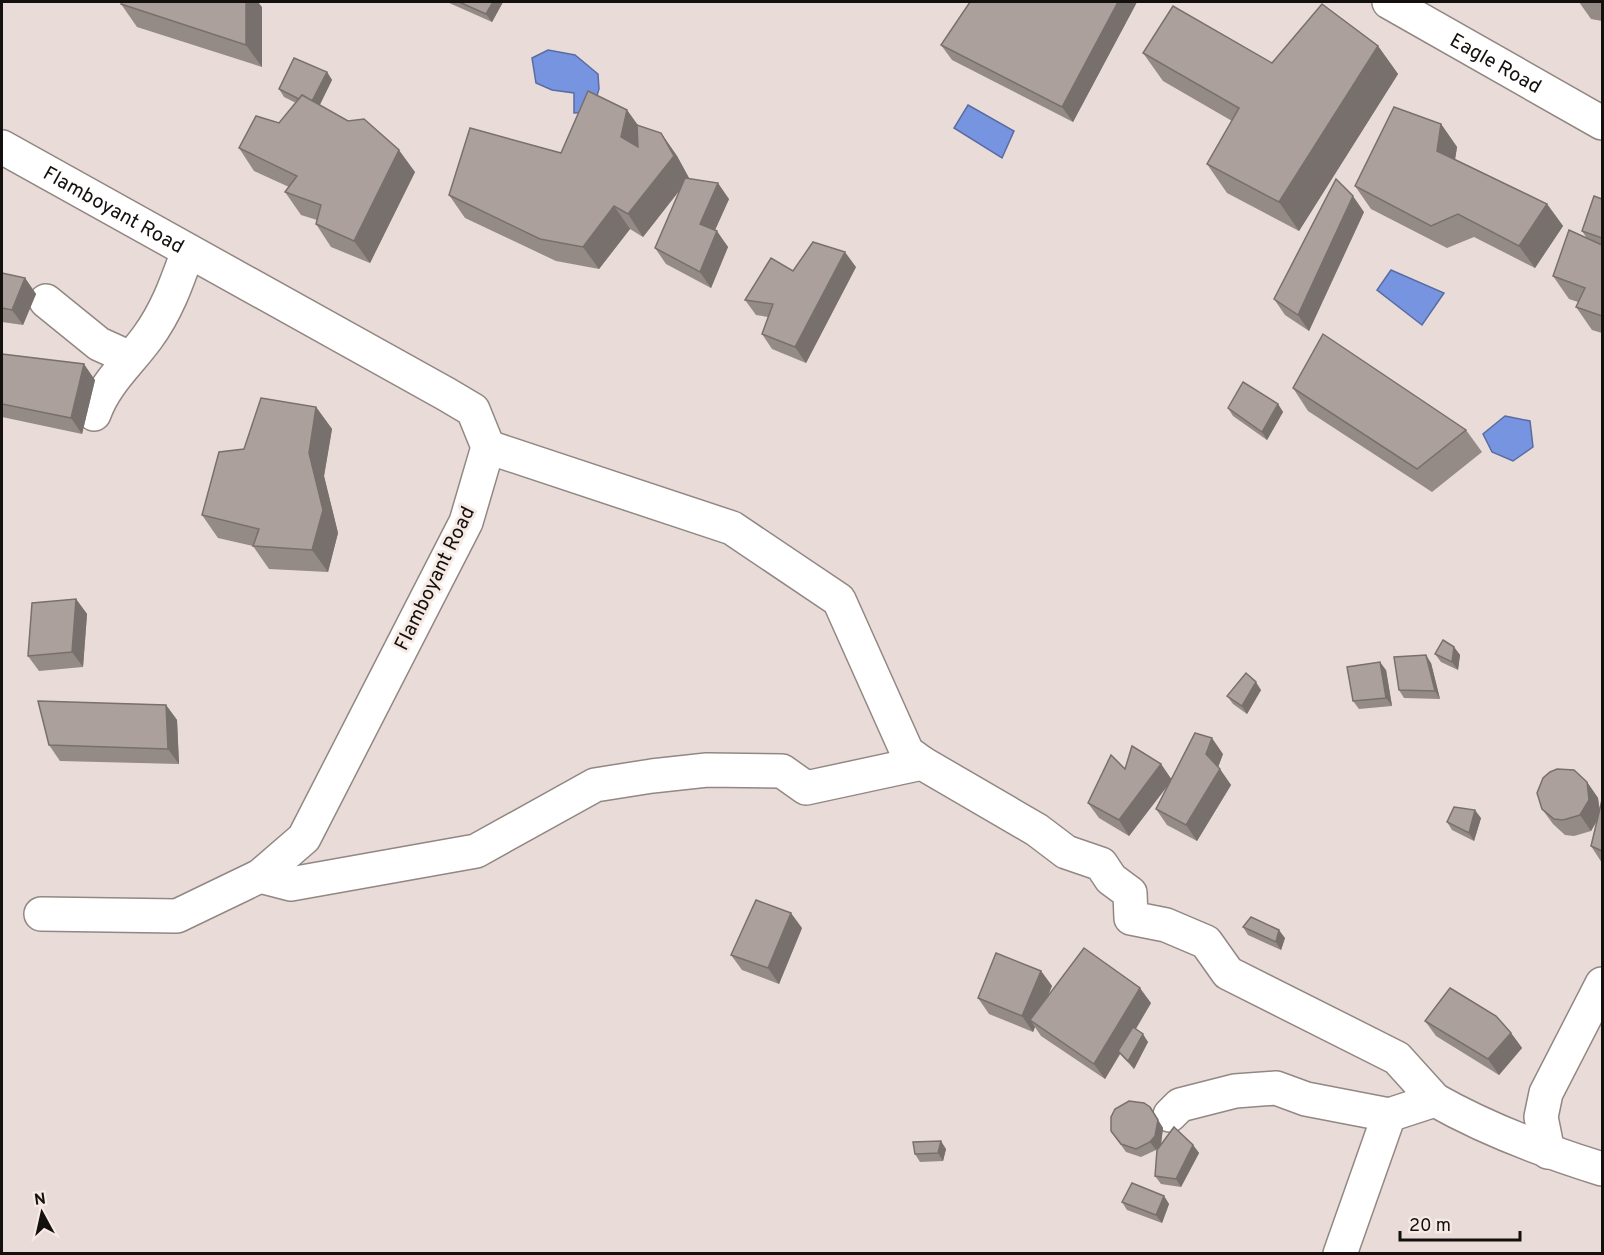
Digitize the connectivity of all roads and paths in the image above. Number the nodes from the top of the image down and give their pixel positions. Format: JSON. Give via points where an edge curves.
{"nodes":[{"id":1,"x":1389,"y":2,"type":"edge"},
{"id":2,"x":1602,"y":123,"type":"edge"},
{"id":3,"x":2,"y":147,"type":"edge"},
{"id":4,"x":188,"y":251,"type":"junction"},
{"id":5,"x":46,"y":301,"type":"dead end"},
{"id":6,"x":130,"y":358,"type":"junction"},
{"id":7,"x":94,"y":414,"type":"dead end"},
{"id":8,"x":488,"y":447,"type":"junction"},
{"id":9,"x":922,"y":763,"type":"junction"},
{"id":10,"x":260,"y":876,"type":"junction"},
{"id":11,"x":41,"y":914,"type":"dead end"},
{"id":12,"x":1602,"y":984,"type":"edge"},
{"id":13,"x":1435,"y":1100,"type":"junction"},
{"id":14,"x":1170,"y":1115,"type":"dead end"},
{"id":15,"x":1389,"y":1115,"type":"junction"},
{"id":16,"x":1548,"y":1152,"type":"junction"},
{"id":17,"x":1602,"y":1169,"type":"edge"},
{"id":18,"x":1340,"y":1254,"type":"edge"}],
"edges":[{"from":1,"to":2,"type":"street","name":"Eagle Road"},
{"from":3,"to":4,"type":"street","name":"Flamboyant Road"},
{"from":4,"to":6,"type":"street","via":[[168,305]]},
{"from":4,"to":8,"type":"street","name":"Flamboyant Road","via":[[472,410]]},
{"from":5,"to":6,"type":"street","via":[[99,344]]},
{"from":6,"to":7,"type":"street","via":[[117,372]]},
{"from":8,"to":9,"type":"street","via":[[732,528],[839,600],[907,752]]},
{"from":8,"to":10,"type":"street","name":"Flamboyant Road","via":[[466,522],[304,838]]},
{"from":9,"to":10,"type":"street","via":[[806,788],[782,771],[707,770],[606,783],[585,790],[476,851],[291,884]]},
{"from":9,"to":13,"type":"street","via":[[1066,852],[1101,864],[1111,879],[1130,893],[1131,918],[1166,925],[1206,942],[1228,973],[1397,1058]]},
{"from":10,"to":11,"type":"street","name":"Flamboyant Road","via":[[177,916]]},
{"from":12,"to":16,"type":"street","via":[[1546,1093],[1541,1117]]},
{"from":13,"to":15,"type":"street"},
{"from":13,"to":16,"type":"street","via":[[1475,1122]]},
{"from":14,"to":15,"type":"street","via":[[1180,1105],[1234,1091],[1276,1088],[1306,1099]]},
{"from":15,"to":18,"type":"street"},
{"from":16,"to":17,"type":"street"}]}
